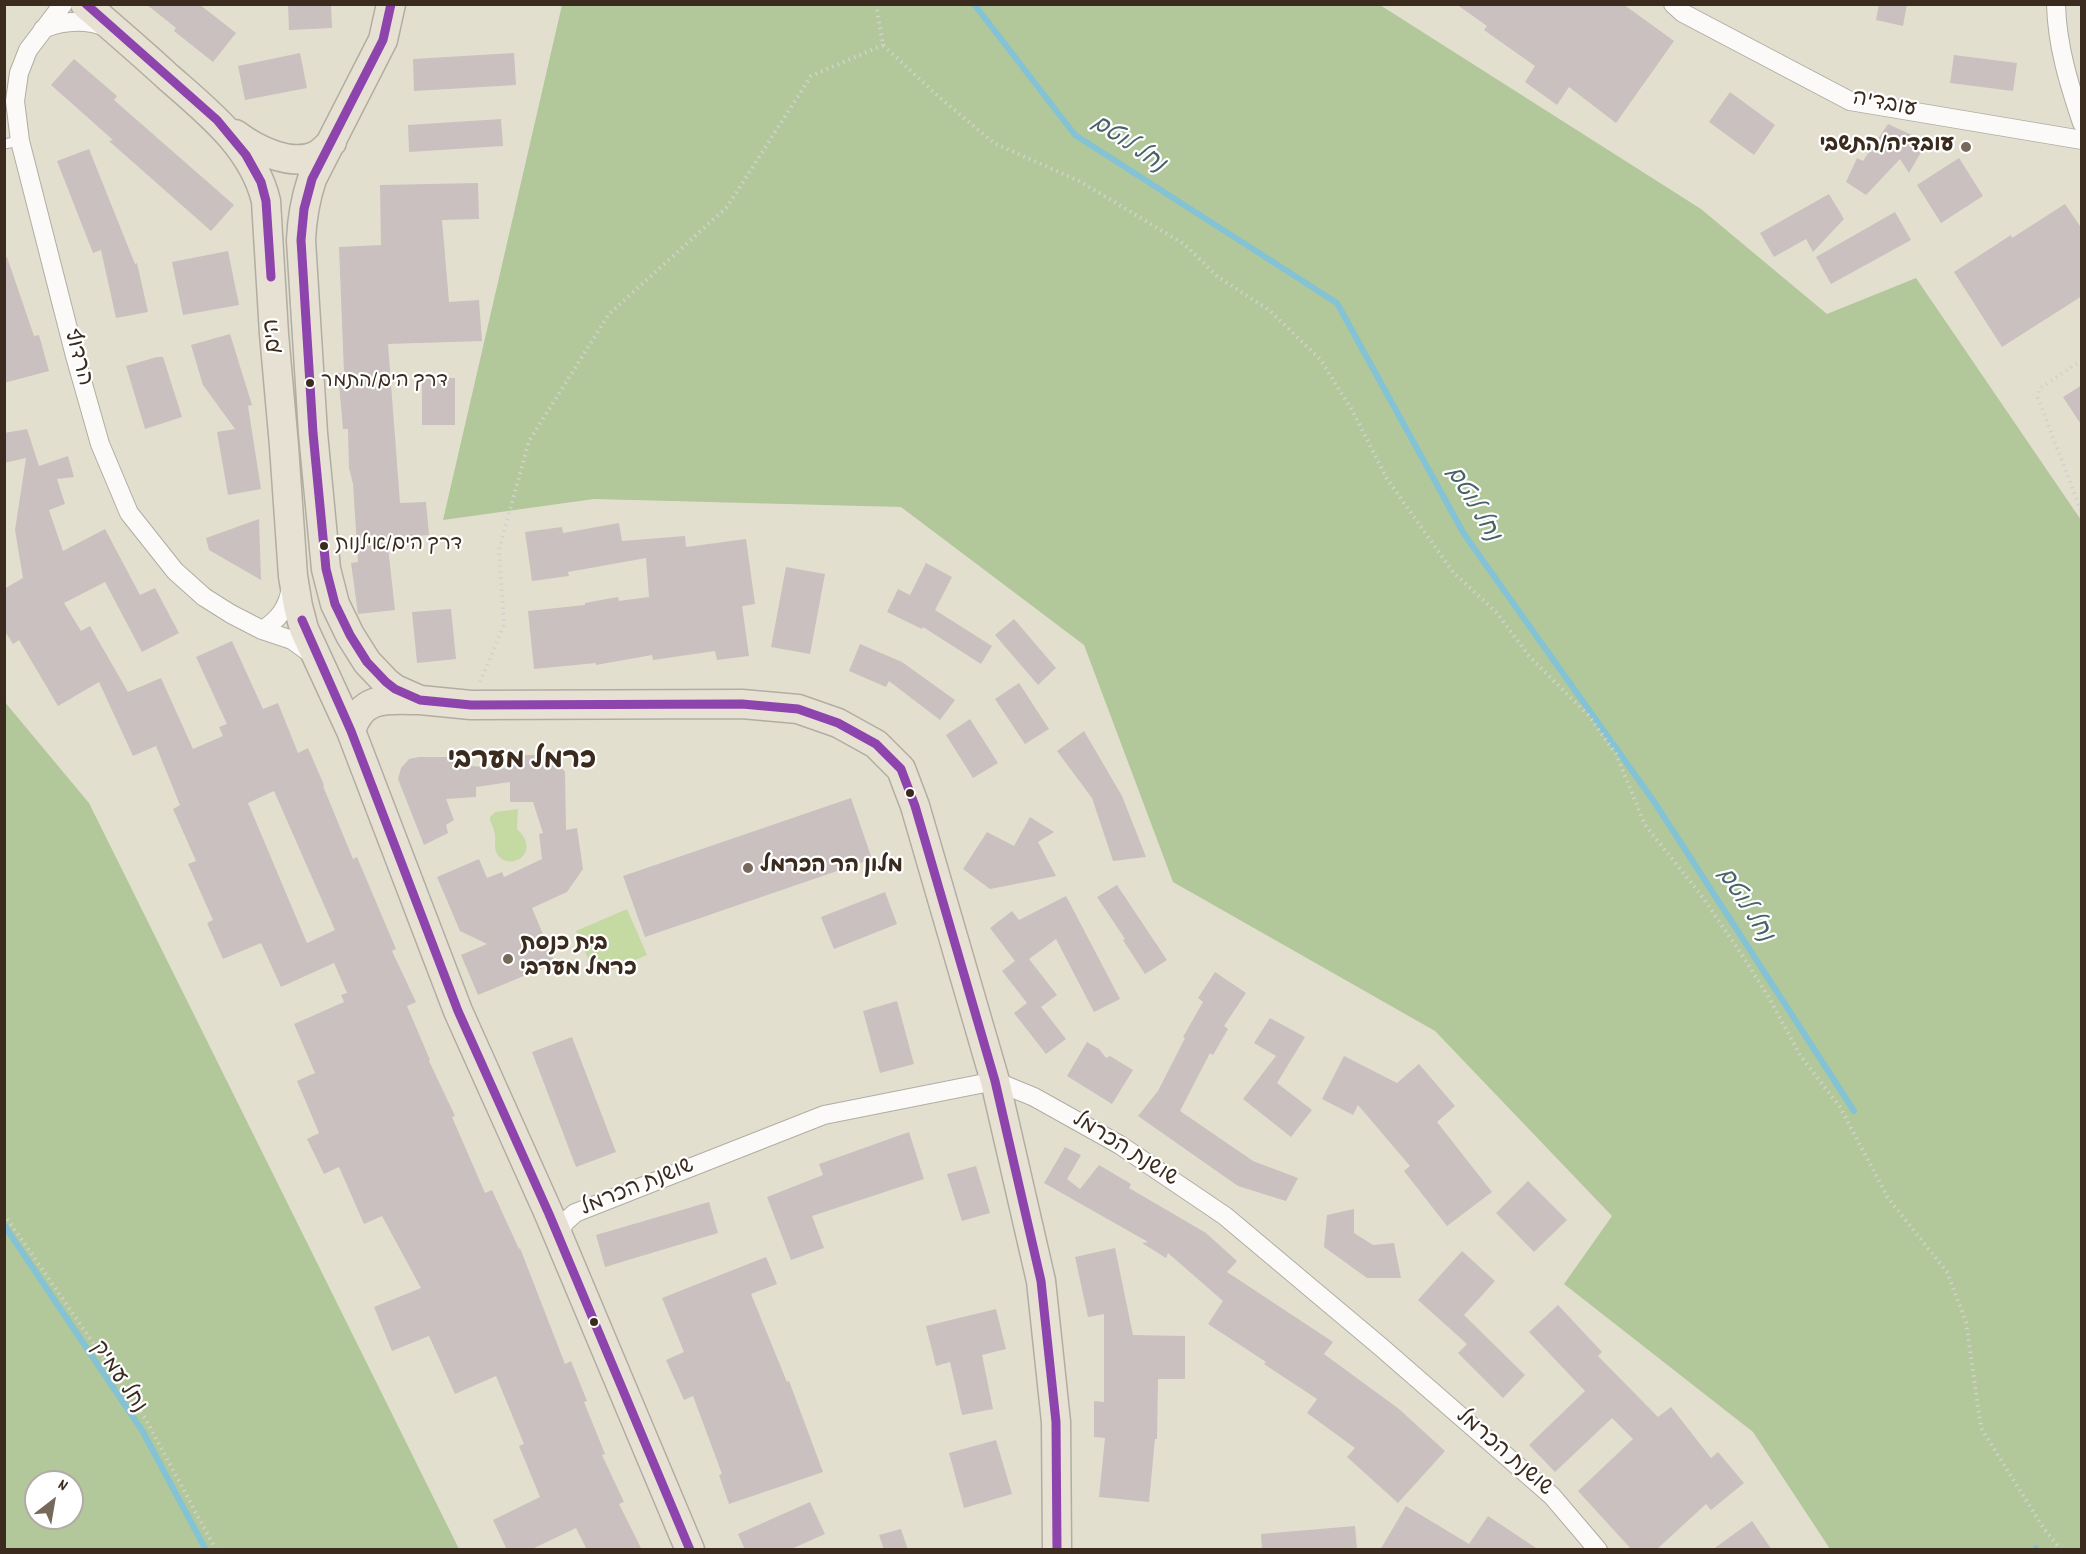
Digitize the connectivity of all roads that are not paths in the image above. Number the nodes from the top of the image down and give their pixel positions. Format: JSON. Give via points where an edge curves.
{"nodes":[{"id":1,"x":63,"y":4,"type":"edge"},
{"id":2,"x":85,"y":4,"type":"edge"},
{"id":3,"x":391,"y":4,"type":"edge"},
{"id":4,"x":1673,"y":4,"type":"edge"},
{"id":5,"x":2056,"y":4,"type":"edge"},
{"id":6,"x":43,"y":29,"type":"junction"},
{"id":7,"x":121,"y":35,"type":"junction"},
{"id":8,"x":217,"y":120,"type":"junction"},
{"id":9,"x":2082,"y":123,"type":"edge"},
{"id":10,"x":2082,"y":140,"type":"edge"},
{"id":11,"x":12,"y":142,"type":"edge"},
{"id":12,"x":332,"y":142,"type":"junction"},
{"id":13,"x":293,"y":576,"type":"junction"},
{"id":14,"x":262,"y":630,"type":"junction"},
{"id":15,"x":320,"y":662,"type":"junction"},
{"id":16,"x":420,"y":700,"type":"junction"},
{"id":17,"x":351,"y":731,"type":"junction"},
{"id":18,"x":995,"y":1081,"type":"junction"},
{"id":19,"x":559,"y":1239,"type":"junction"},
{"id":20,"x":690,"y":1550,"type":"edge"},
{"id":21,"x":1057,"y":1550,"type":"edge"},
{"id":22,"x":1598,"y":1550,"type":"edge"}],
"edges":[{"from":1,"to":6,"type":"street","name":"הרדוף"},
{"from":2,"to":7,"type":"main road","name":"הים"},
{"from":3,"to":12,"type":"main road","name":"הים","via":[[383,40]]},
{"from":4,"to":10,"type":"street","name":"עובדיה","via":[[1683,13],[1850,101]]},
{"from":5,"to":9,"type":"street","via":[[2065,70]]},
{"from":6,"to":7,"type":"street","via":[[58,23],[84,22]]},
{"from":6,"to":11,"type":"street","name":"הרדוף","via":[[28,50],[19,73]]},
{"from":7,"to":8,"type":"main road","name":"הים"},
{"from":8,"to":12,"type":"main road","via":[[243,140],[282,157],[308,158],[318,155]]},
{"from":8,"to":13,"type":"main road","name":"הים","via":[[255,169],[266,201]]},
{"from":11,"to":14,"type":"street","name":"הרדוף","via":[[100,444],[129,513],[175,571],[204,597]]},
{"from":12,"to":16,"type":"main road","name":"הים","via":[[304,204],[301,240],[326,569],[335,604],[367,662],[395,689]]},
{"from":13,"to":14,"type":"street","via":[[284,611]]},
{"from":13,"to":15,"type":"main road","name":"הים","via":[[304,629]]},
{"from":14,"to":15,"type":"street","name":"הרדוף","via":[[302,645]]},
{"from":15,"to":17,"type":"main road","name":"הים"},
{"from":16,"to":17,"type":"main road","via":[[373,702],[358,714]]},
{"from":16,"to":18,"type":"main road","name":"הים","via":[[471,705],[742,704],[798,710],[838,723],[876,744],[901,770],[915,806]]},
{"from":17,"to":19,"type":"main road","name":"הים","via":[[458,1011]]},
{"from":18,"to":19,"type":"street","name":"שושנת הכרמל","via":[[824,1115],[575,1213],[564,1223]]},
{"from":18,"to":21,"type":"main road","name":"הים","via":[[1041,1281],[1056,1422]]},
{"from":18,"to":22,"type":"street","name":"שושנת הכרמל","via":[[1034,1097],[1120,1145],[1225,1216],[1552,1496]]},
{"from":19,"to":20,"type":"main road","name":"הים"}]}
